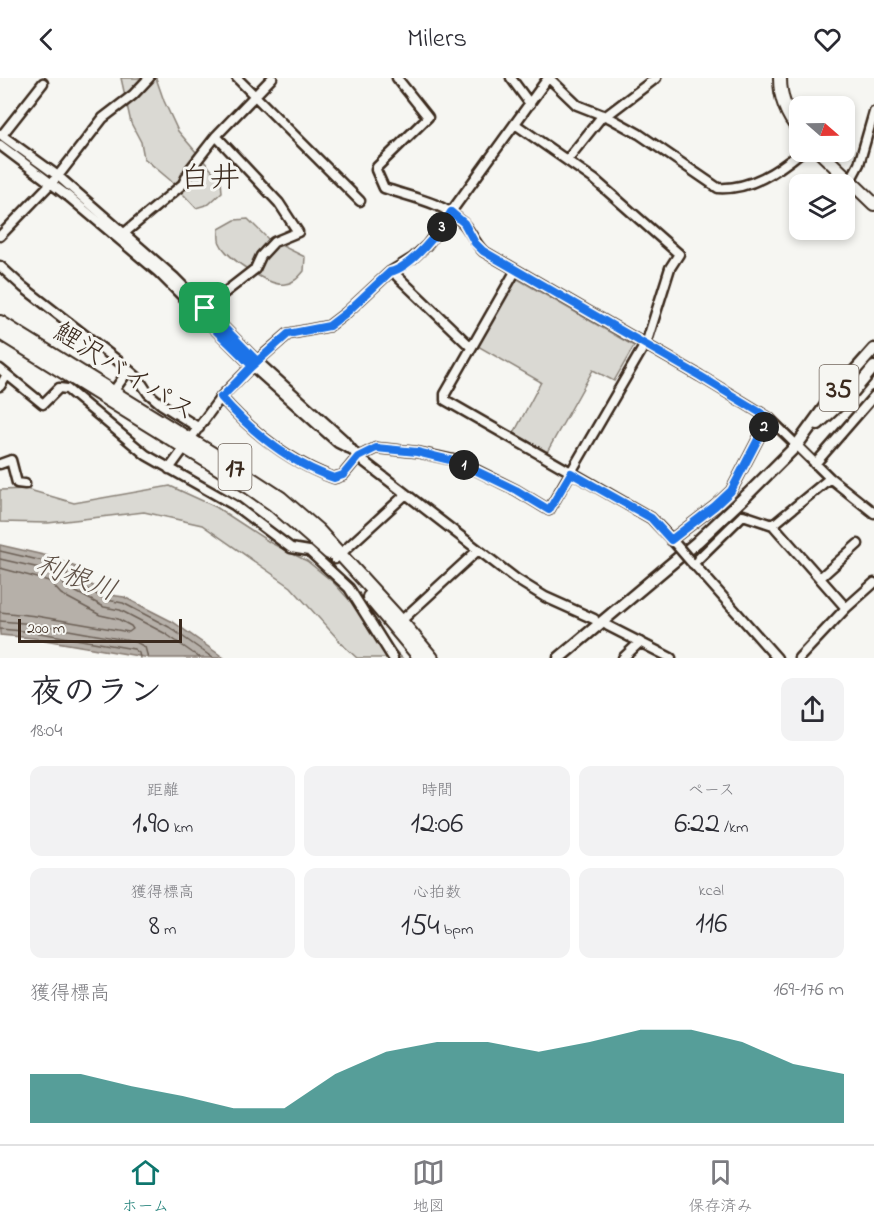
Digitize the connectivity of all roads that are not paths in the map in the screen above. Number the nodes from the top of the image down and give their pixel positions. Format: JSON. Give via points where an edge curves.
{"nodes":[{"id":1,"x":149,"y":78,"type":"edge"},
{"id":2,"x":237,"y":78,"type":"edge"},
{"id":3,"x":272,"y":78,"type":"edge"},
{"id":4,"x":397,"y":78,"type":"edge"},
{"id":5,"x":512,"y":78,"type":"edge"},
{"id":6,"x":548,"y":78,"type":"edge"},
{"id":7,"x":656,"y":78,"type":"edge"},
{"id":8,"x":780,"y":78,"type":"edge"},
{"id":9,"x":43,"y":83,"type":"dead end"},
{"id":10,"x":255,"y":96,"type":"junction"},
{"id":11,"x":530,"y":104,"type":"junction"},
{"id":12,"x":874,"y":112,"type":"edge"},
{"id":13,"x":789,"y":115,"type":"edge"},
{"id":14,"x":605,"y":116,"type":"junction"},
{"id":15,"x":515,"y":124,"type":"junction"},
{"id":16,"x":1,"y":134,"type":"edge"},
{"id":17,"x":216,"y":136,"type":"junction"},
{"id":18,"x":0,"y":145,"type":"edge"},
{"id":19,"x":567,"y":160,"type":"junction"},
{"id":20,"x":789,"y":161,"type":"edge"},
{"id":21,"x":830,"y":162,"type":"edge"},
{"id":22,"x":843,"y":174,"type":"edge"},
{"id":23,"x":854,"y":174,"type":"edge"},
{"id":24,"x":54,"y":180,"type":"junction"},
{"id":25,"x":855,"y":186,"type":"edge"},
{"id":26,"x":360,"y":201,"type":"dead end"},
{"id":27,"x":874,"y":204,"type":"edge"},
{"id":28,"x":451,"y":212,"type":"junction"},
{"id":29,"x":121,"y":235,"type":"junction"},
{"id":30,"x":0,"y":236,"type":"edge"},
{"id":31,"x":0,"y":266,"type":"edge"},
{"id":32,"x":516,"y":270,"type":"junction"},
{"id":33,"x":395,"y":271,"type":"junction"},
{"id":34,"x":201,"y":310,"type":"junction"},
{"id":35,"x":0,"y":322,"type":"edge"},
{"id":36,"x":0,"y":333,"type":"edge"},
{"id":37,"x":643,"y":344,"type":"junction"},
{"id":38,"x":471,"y":347,"type":"junction"},
{"id":39,"x":874,"y":349,"type":"edge"},
{"id":40,"x":254,"y":364,"type":"junction"},
{"id":41,"x":874,"y":366,"type":"edge"},
{"id":42,"x":128,"y":371,"type":"junction"},
{"id":43,"x":4,"y":372,"type":"edge"},
{"id":44,"x":0,"y":386,"type":"edge"},
{"id":45,"x":109,"y":395,"type":"junction"},
{"id":46,"x":874,"y":396,"type":"edge"},
{"id":47,"x":221,"y":397,"type":"junction"},
{"id":48,"x":95,"y":414,"type":"junction"},
{"id":49,"x":769,"y":418,"type":"junction"},
{"id":50,"x":199,"y":428,"type":"junction"},
{"id":51,"x":808,"y":432,"type":"junction"},
{"id":52,"x":187,"y":443,"type":"junction"},
{"id":53,"x":797,"y":445,"type":"junction"},
{"id":54,"x":356,"y":454,"type":"junction"},
{"id":55,"x":0,"y":464,"type":"edge"},
{"id":56,"x":815,"y":464,"type":"junction"},
{"id":57,"x":169,"y":469,"type":"junction"},
{"id":58,"x":571,"y":473,"type":"junction"},
{"id":59,"x":830,"y":478,"type":"junction"},
{"id":60,"x":25,"y":484,"type":"dead end"},
{"id":61,"x":405,"y":495,"type":"junction"},
{"id":62,"x":873,"y":509,"type":"edge"},
{"id":63,"x":773,"y":525,"type":"junction"},
{"id":64,"x":672,"y":540,"type":"junction"},
{"id":65,"x":858,"y":544,"type":"dead end"},
{"id":66,"x":477,"y":551,"type":"junction"},
{"id":67,"x":338,"y":557,"type":"junction"},
{"id":68,"x":692,"y":563,"type":"junction"},
{"id":69,"x":820,"y":578,"type":"junction"},
{"id":70,"x":874,"y":583,"type":"edge"},
{"id":71,"x":846,"y":608,"type":"junction"},
{"id":72,"x":594,"y":619,"type":"dead end"},
{"id":73,"x":401,"y":621,"type":"junction"},
{"id":74,"x":608,"y":626,"type":"dead end"},
{"id":75,"x":640,"y":642,"type":"junction"},
{"id":76,"x":634,"y":655,"type":"edge"},
{"id":77,"x":393,"y":658,"type":"edge"},
{"id":78,"x":420,"y":658,"type":"edge"},
{"id":79,"x":432,"y":658,"type":"edge"},
{"id":80,"x":559,"y":658,"type":"edge"},
{"id":81,"x":623,"y":658,"type":"edge"},
{"id":82,"x":670,"y":658,"type":"edge"},
{"id":83,"x":777,"y":658,"type":"edge"},
{"id":84,"x":798,"y":658,"type":"edge"}],
"edges":[{"from":1,"to":24,"type":"street","via":[[104,118]]},
{"from":2,"to":10,"type":"street"},
{"from":3,"to":10,"type":"street"},
{"from":4,"to":28,"type":"street","via":[[428,117],[376,170],[384,189]]},
{"from":5,"to":11,"type":"street"},
{"from":6,"to":11,"type":"street"},
{"from":6,"to":14,"type":"street","via":[[577,105]]},
{"from":7,"to":14,"type":"street"},
{"from":8,"to":13,"type":"highway"},
{"from":9,"to":16,"type":"street"},
{"from":10,"to":17,"type":"street"},
{"from":10,"to":26,"type":"street"},
{"from":11,"to":15,"type":"street"},
{"from":12,"to":23,"type":"street"},
{"from":14,"to":19,"type":"street"},
{"from":14,"to":20,"type":"street","via":[[639,134],[718,188],[768,177]]},
{"from":15,"to":19,"type":"street"},
{"from":15,"to":28,"type":"street"},
{"from":16,"to":24,"type":"street"},
{"from":17,"to":29,"type":"street","via":[[183,184]]},
{"from":17,"to":34,"type":"street","via":[[279,203],[298,232],[274,242],[255,269]]},
{"from":18,"to":24,"type":"street"},
{"from":19,"to":37,"type":"street","via":[[679,254],[670,268]]},
{"from":21,"to":22,"type":"highway"},
{"from":24,"to":29,"type":"street"},
{"from":24,"to":30,"type":"street"},
{"from":25,"to":27,"type":"highway"},
{"from":28,"to":32,"type":"street","via":[[464,223],[483,251]]},
{"from":28,"to":33,"type":"street","via":[[427,245]]},
{"from":29,"to":34,"type":"street"},
{"from":31,"to":42,"type":"street"},
{"from":32,"to":37,"type":"street"},
{"from":32,"to":38,"type":"street"},
{"from":33,"to":38,"type":"street"},
{"from":33,"to":40,"type":"street","via":[[329,326],[288,334]]},
{"from":34,"to":40,"type":"street"},
{"from":35,"to":45,"type":"highway","name":"鯉沢バイパス","number":"17"},
{"from":36,"to":45,"type":"highway","name":"鯉沢バイパス","number":"17"},
{"from":37,"to":49,"type":"street"},
{"from":37,"to":58,"type":"street"},
{"from":38,"to":58,"type":"street","via":[[445,400]]},
{"from":39,"to":51,"type":"main road","number":"35","via":[[834,394]]},
{"from":40,"to":47,"type":"street"},
{"from":40,"to":54,"type":"street"},
{"from":41,"to":51,"type":"main road","number":"35","via":[[847,398]]},
{"from":42,"to":45,"type":"street"},
{"from":42,"to":50,"type":"street","via":[[161,404]]},
{"from":43,"to":44,"type":"street"},
{"from":43,"to":48,"type":"street","via":[[43,404],[63,387]]},
{"from":45,"to":48,"type":"street"},
{"from":45,"to":52,"type":"highway","name":"鯉沢バイパス","number":"17"},
{"from":46,"to":56,"type":"street"},
{"from":47,"to":50,"type":"street"},
{"from":47,"to":54,"type":"street","via":[[256,433],[327,475],[339,477]]},
{"from":48,"to":57,"type":"street"},
{"from":49,"to":53,"type":"street"},
{"from":49,"to":64,"type":"street","via":[[731,491]]},
{"from":50,"to":52,"type":"street"},
{"from":51,"to":53,"type":"main road","number":"35"},
{"from":52,"to":57,"type":"street"},
{"from":52,"to":67,"type":"highway","name":"鯉沢バイパス","number":"17","via":[[273,504]]},
{"from":53,"to":56,"type":"street"},
{"from":53,"to":80,"type":"main road","number":"35","via":[[697,542]]},
{"from":54,"to":58,"type":"street","via":[[376,448],[458,462],[549,510]]},
{"from":54,"to":61,"type":"street"},
{"from":55,"to":60,"type":"street","via":[[11,460],[17,483]]},
{"from":56,"to":59,"type":"street"},
{"from":57,"to":77,"type":"street","via":[[234,505],[291,548],[309,551],[349,588]]},
{"from":58,"to":64,"type":"street","via":[[651,518]]},
{"from":59,"to":62,"type":"street"},
{"from":59,"to":63,"type":"street"},
{"from":61,"to":66,"type":"street"},
{"from":61,"to":67,"type":"street"},
{"from":63,"to":68,"type":"street","via":[[743,515]]},
{"from":63,"to":69,"type":"street"},
{"from":64,"to":68,"type":"street","bridge":true},
{"from":65,"to":69,"type":"street"},
{"from":66,"to":72,"type":"street","via":[[545,597]]},
{"from":66,"to":73,"type":"street"},
{"from":67,"to":73,"type":"highway","name":"鯉沢バイパス","number":"17"},
{"from":67,"to":78,"type":"highway","name":"鯉沢バイパス","number":"17"},
{"from":68,"to":83,"type":"street"},
{"from":69,"to":71,"type":"street"},
{"from":70,"to":71,"type":"street"},
{"from":71,"to":84,"type":"street"},
{"from":73,"to":79,"type":"highway","name":"鯉沢バイパス","number":"17"},
{"from":74,"to":75,"type":"street"},
{"from":75,"to":76,"type":"street"},
{"from":75,"to":82,"type":"street"},
{"from":76,"to":81,"type":"street"}]}
